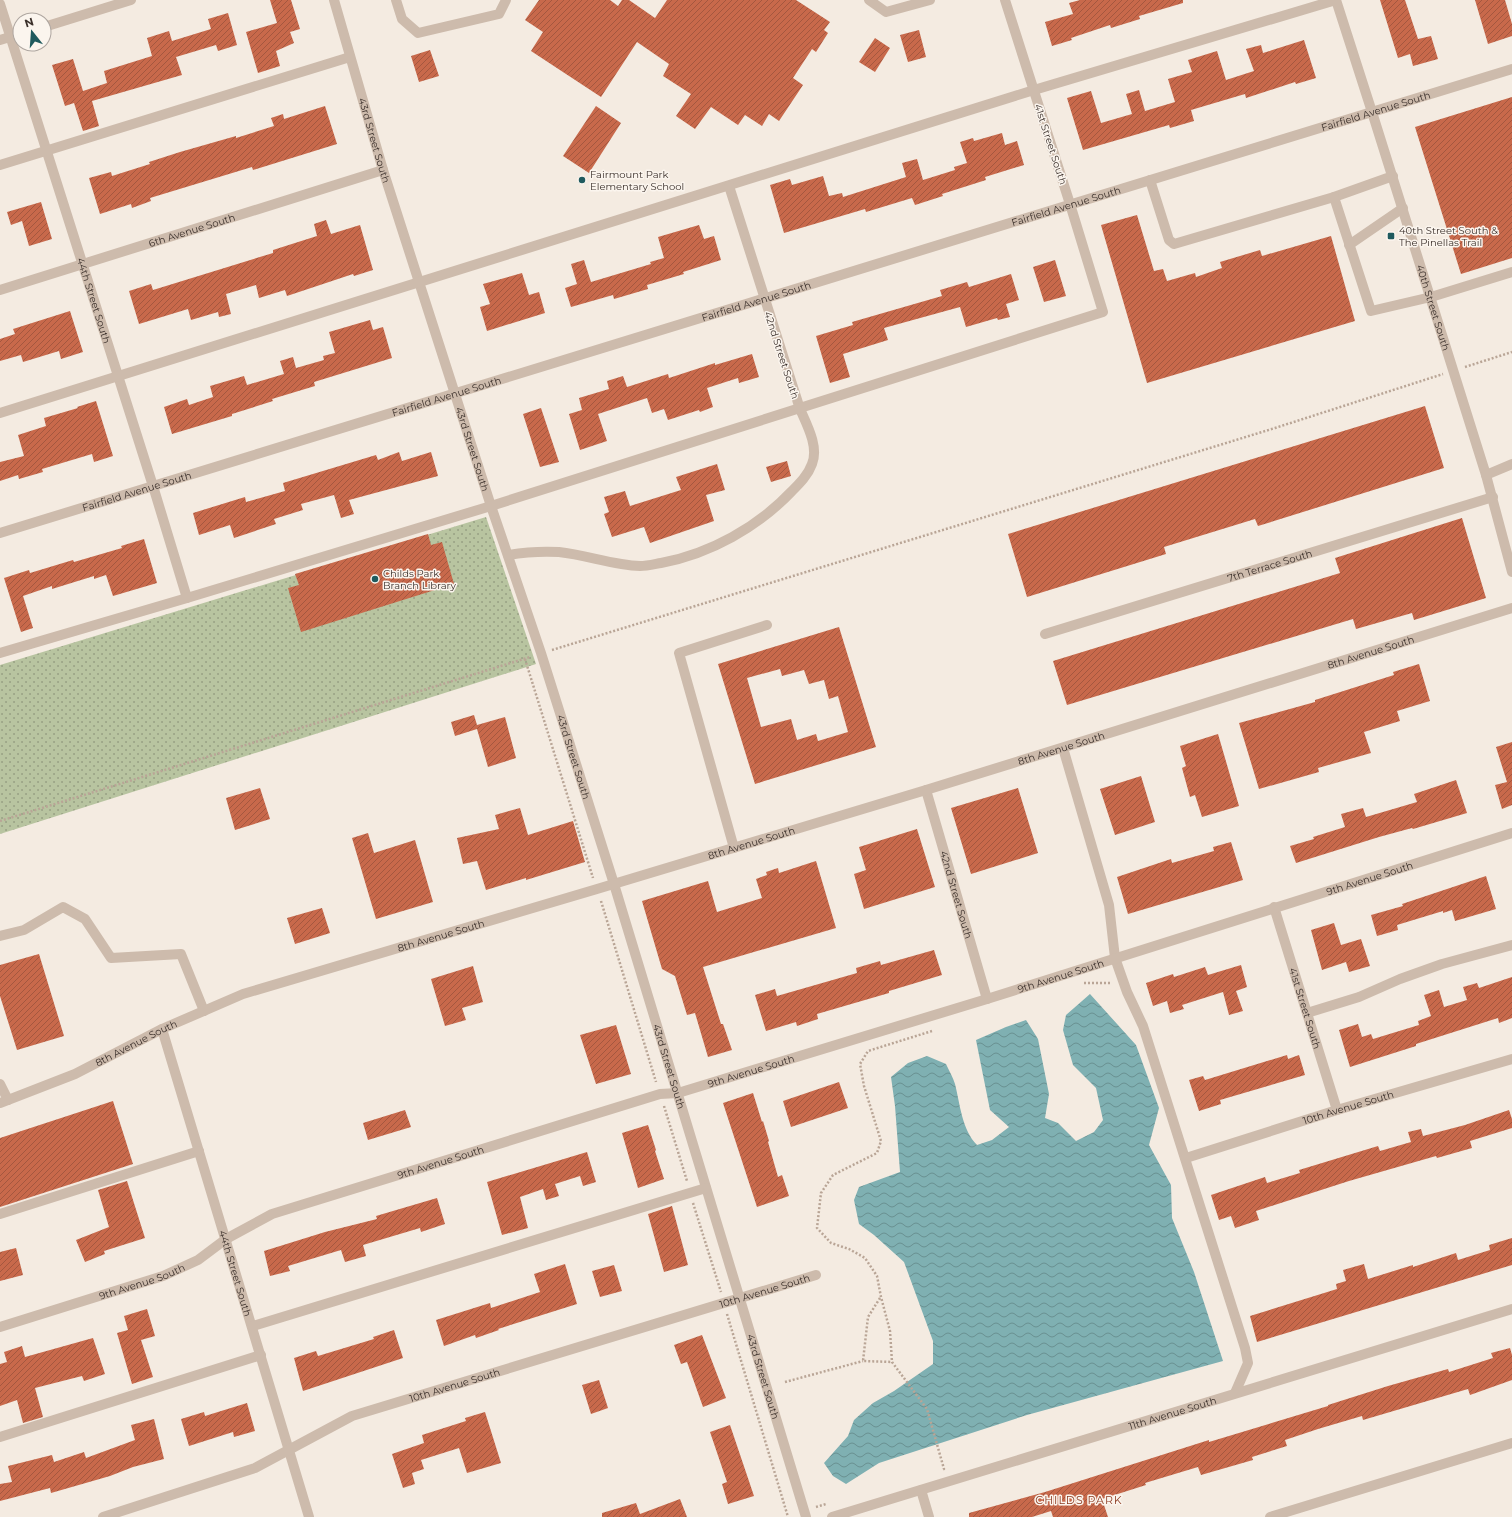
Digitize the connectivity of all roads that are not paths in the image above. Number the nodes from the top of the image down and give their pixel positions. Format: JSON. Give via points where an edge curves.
{"nodes":[{"id":1,"x":131,"y":0,"type":"edge"},
{"id":2,"x":334,"y":0,"type":"edge"},
{"id":3,"x":396,"y":0,"type":"edge"},
{"id":4,"x":506,"y":0,"type":"edge"},
{"id":5,"x":869,"y":0,"type":"edge"},
{"id":6,"x":930,"y":0,"type":"edge"},
{"id":7,"x":1005,"y":0,"type":"edge"},
{"id":8,"x":1336,"y":0,"type":"edge"},
{"id":9,"x":0,"y":4,"type":"edge"},
{"id":10,"x":52,"y":25,"type":"edge"},
{"id":11,"x":12,"y":30,"type":"edge"},
{"id":12,"x":12,"y":37,"type":"edge"},
{"id":13,"x":0,"y":40,"type":"edge"},
{"id":14,"x":19,"y":52,"type":"edge"},
{"id":15,"x":350,"y":57,"type":"junction"},
{"id":16,"x":1512,"y":69,"type":"edge"},
{"id":17,"x":1034,"y":90,"type":"junction"},
{"id":18,"x":1372,"y":112,"type":"junction"},
{"id":19,"x":47,"y":151,"type":"junction"},
{"id":20,"x":0,"y":165,"type":"edge"},
{"id":21,"x":383,"y":170,"type":"junction"},
{"id":22,"x":1393,"y":176,"type":"junction"},
{"id":23,"x":1150,"y":180,"type":"junction"},
{"id":24,"x":729,"y":186,"type":"junction"},
{"id":25,"x":1334,"y":197,"type":"junction"},
{"id":26,"x":1070,"y":204,"type":"junction"},
{"id":27,"x":1403,"y":208,"type":"junction"},
{"id":28,"x":1349,"y":245,"type":"junction"},
{"id":29,"x":83,"y":264,"type":"junction"},
{"id":30,"x":1512,"y":272,"type":"edge"},
{"id":31,"x":419,"y":282,"type":"junction"},
{"id":32,"x":0,"y":290,"type":"edge"},
{"id":33,"x":1431,"y":297,"type":"junction"},
{"id":34,"x":764,"y":298,"type":"junction"},
{"id":35,"x":118,"y":376,"type":"junction"},
{"id":36,"x":456,"y":393,"type":"junction"},
{"id":37,"x":800,"y":409,"type":"junction"},
{"id":38,"x":0,"y":413,"type":"edge"},
{"id":39,"x":1512,"y":464,"type":"edge"},
{"id":40,"x":1486,"y":475,"type":"junction"},
{"id":41,"x":153,"y":486,"type":"junction"},
{"id":42,"x":1493,"y":497,"type":"junction"},
{"id":43,"x":492,"y":506,"type":"junction"},
{"id":44,"x":0,"y":533,"type":"edge"},
{"id":45,"x":508,"y":555,"type":"junction"},
{"id":46,"x":1512,"y":572,"type":"edge"},
{"id":47,"x":187,"y":598,"type":"junction"},
{"id":48,"x":1512,"y":608,"type":"edge"},
{"id":49,"x":767,"y":624,"type":"dead end"},
{"id":50,"x":1045,"y":634,"type":"dead end"},
{"id":51,"x":0,"y":652,"type":"edge"},
{"id":52,"x":1063,"y":748,"type":"junction"},
{"id":53,"x":926,"y":790,"type":"junction"},
{"id":54,"x":1512,"y":833,"type":"edge"},
{"id":55,"x":734,"y":848,"type":"junction"},
{"id":56,"x":614,"y":884,"type":"junction"},
{"id":57,"x":1274,"y":907,"type":"junction"},
{"id":58,"x":0,"y":936,"type":"edge"},
{"id":59,"x":1512,"y":944,"type":"edge"},
{"id":60,"x":1115,"y":958,"type":"junction"},
{"id":61,"x":987,"y":998,"type":"junction"},
{"id":62,"x":204,"y":1011,"type":"junction"},
{"id":63,"x":1307,"y":1013,"type":"junction"},
{"id":64,"x":162,"y":1029,"type":"junction"},
{"id":65,"x":1512,"y":1059,"type":"edge"},
{"id":66,"x":0,"y":1084,"type":"edge"},
{"id":67,"x":678,"y":1093,"type":"junction"},
{"id":68,"x":4,"y":1102,"type":"edge"},
{"id":69,"x":1337,"y":1110,"type":"junction"},
{"id":70,"x":199,"y":1151,"type":"junction"},
{"id":71,"x":1186,"y":1158,"type":"junction"},
{"id":72,"x":706,"y":1188,"type":"junction"},
{"id":73,"x":0,"y":1214,"type":"edge"},
{"id":74,"x":226,"y":1239,"type":"junction"},
{"id":75,"x":816,"y":1275,"type":"dead end"},
{"id":76,"x":739,"y":1297,"type":"junction"},
{"id":77,"x":1512,"y":1309,"type":"edge"},
{"id":78,"x":252,"y":1326,"type":"junction"},
{"id":79,"x":0,"y":1327,"type":"edge"},
{"id":80,"x":261,"y":1355,"type":"junction"},
{"id":81,"x":1235,"y":1393,"type":"junction"},
{"id":82,"x":0,"y":1437,"type":"edge"},
{"id":83,"x":1512,"y":1443,"type":"edge"},
{"id":84,"x":289,"y":1450,"type":"junction"},
{"id":85,"x":921,"y":1490,"type":"junction"},
{"id":86,"x":805,"y":1514,"type":"edge"},
{"id":87,"x":103,"y":1517,"type":"edge"},
{"id":88,"x":310,"y":1517,"type":"edge"},
{"id":89,"x":832,"y":1517,"type":"edge"},
{"id":90,"x":929,"y":1517,"type":"edge"},
{"id":91,"x":1270,"y":1517,"type":"edge"}],
"edges":[{"from":1,"to":10,"type":"street"},
{"from":2,"to":15,"type":"street","name":"43rd Street South"},
{"from":3,"to":4,"type":"street","via":[[402,19],[418,33],[499,14]]},
{"from":5,"to":6,"type":"street","via":[[886,12]]},
{"from":7,"to":17,"type":"street","name":"41st Street South"},
{"from":8,"to":17,"type":"street"},
{"from":8,"to":18,"type":"street","name":"40th Street South"},
{"from":9,"to":11,"type":"street","name":"44th Street South"},
{"from":12,"to":13,"type":"street"},
{"from":14,"to":19,"type":"street","name":"44th Street South"},
{"from":15,"to":19,"type":"street"},
{"from":15,"to":21,"type":"street","name":"43rd Street South"},
{"from":16,"to":18,"type":"street","name":"Fairfield Avenue South"},
{"from":17,"to":24,"type":"street"},
{"from":17,"to":26,"type":"street","name":"41st Street South"},
{"from":18,"to":22,"type":"street","name":"40th Street South"},
{"from":18,"to":23,"type":"street","name":"Fairfield Avenue South"},
{"from":19,"to":20,"type":"street"},
{"from":19,"to":29,"type":"street","name":"44th Street South"},
{"from":21,"to":29,"type":"street","name":"6th Avenue South"},
{"from":21,"to":31,"type":"street","name":"43rd Street South"},
{"from":22,"to":25,"type":"street"},
{"from":22,"to":27,"type":"street","name":"40th Street South"},
{"from":23,"to":25,"type":"street","via":[[1169,240],[1174,244]]},
{"from":23,"to":26,"type":"street","name":"Fairfield Avenue South"},
{"from":24,"to":31,"type":"street"},
{"from":24,"to":34,"type":"street","name":"42nd Street South"},
{"from":25,"to":28,"type":"street"},
{"from":26,"to":34,"type":"street","name":"Fairfield Avenue South"},
{"from":26,"to":37,"type":"street","name":"41st Street South","via":[[1102,312]]},
{"from":27,"to":28,"type":"street"},
{"from":27,"to":33,"type":"street","name":"40th Street South"},
{"from":28,"to":33,"type":"street","via":[[1371,311]]},
{"from":29,"to":32,"type":"street","name":"6th Avenue South"},
{"from":29,"to":35,"type":"street","name":"44th Street South"},
{"from":30,"to":33,"type":"street"},
{"from":31,"to":35,"type":"street"},
{"from":31,"to":36,"type":"street","name":"43rd Street South"},
{"from":33,"to":40,"type":"street","name":"40th Street South"},
{"from":34,"to":36,"type":"street","name":"Fairfield Avenue South"},
{"from":34,"to":37,"type":"street","name":"42nd Street South"},
{"from":35,"to":38,"type":"street"},
{"from":35,"to":41,"type":"street","name":"44th Street South"},
{"from":36,"to":41,"type":"street","name":"Fairfield Avenue South"},
{"from":36,"to":43,"type":"street","name":"43rd Street South"},
{"from":37,"to":43,"type":"street"},
{"from":37,"to":45,"type":"street","name":"42nd Street South","via":[[813,448],[812,464],[803,479],[786,497],[743,532],[711,548],[678,560],[641,566],[604,562],[561,552],[535,551]]},
{"from":39,"to":40,"type":"street"},
{"from":40,"to":42,"type":"street","name":"40th Street South"},
{"from":41,"to":44,"type":"street","name":"Fairfield Avenue South"},
{"from":41,"to":47,"type":"street","name":"44th Street South"},
{"from":42,"to":46,"type":"street","name":"40th Street South"},
{"from":42,"to":50,"type":"street","name":"7th Terrace South"},
{"from":43,"to":45,"type":"street","name":"43rd Street South"},
{"from":43,"to":47,"type":"street"},
{"from":45,"to":56,"type":"street","name":"43rd Street South"},
{"from":47,"to":51,"type":"street"},
{"from":48,"to":52,"type":"street","name":"8th Avenue South"},
{"from":49,"to":55,"type":"street","via":[[679,653]]},
{"from":52,"to":53,"type":"street","name":"8th Avenue South"},
{"from":52,"to":60,"type":"street","via":[[1109,905]]},
{"from":53,"to":55,"type":"street","name":"8th Avenue South"},
{"from":53,"to":61,"type":"street","name":"42nd Street South"},
{"from":54,"to":57,"type":"street","name":"9th Avenue South"},
{"from":55,"to":56,"type":"street","name":"8th Avenue South"},
{"from":56,"to":62,"type":"street","name":"8th Avenue South","via":[[243,994]]},
{"from":56,"to":67,"type":"street","name":"43rd Street South"},
{"from":57,"to":60,"type":"street","name":"9th Avenue South"},
{"from":57,"to":63,"type":"street","name":"41st Street South"},
{"from":58,"to":62,"type":"street","via":[[24,930],[63,907],[85,920],[111,958],[180,954]]},
{"from":59,"to":63,"type":"street","via":[[1442,964],[1359,997]]},
{"from":60,"to":61,"type":"street","name":"9th Avenue South"},
{"from":60,"to":71,"type":"street","via":[[1143,1026]]},
{"from":61,"to":67,"type":"street","name":"9th Avenue South"},
{"from":62,"to":64,"type":"street","name":"8th Avenue South"},
{"from":63,"to":69,"type":"street","name":"41st Street South"},
{"from":64,"to":68,"type":"street","name":"8th Avenue South","via":[[75,1074]]},
{"from":64,"to":70,"type":"street","name":"44th Street South"},
{"from":65,"to":69,"type":"street","name":"10th Avenue South"},
{"from":66,"to":68,"type":"street"},
{"from":67,"to":72,"type":"street","name":"43rd Street South"},
{"from":67,"to":74,"type":"street","name":"9th Avenue South","via":[[660,1094],[272,1214]]},
{"from":69,"to":71,"type":"street","name":"10th Avenue South"},
{"from":70,"to":73,"type":"street"},
{"from":70,"to":74,"type":"street","name":"44th Street South"},
{"from":71,"to":81,"type":"street","via":[[1245,1348],[1248,1363]]},
{"from":72,"to":76,"type":"street","name":"43rd Street South"},
{"from":72,"to":78,"type":"street"},
{"from":74,"to":78,"type":"street","name":"44th Street South"},
{"from":74,"to":79,"type":"street","name":"9th Avenue South","via":[[198,1260],[163,1276]]},
{"from":75,"to":76,"type":"street","name":"10th Avenue South"},
{"from":76,"to":84,"type":"street","name":"10th Avenue South","via":[[352,1416]]},
{"from":76,"to":86,"type":"street","name":"43rd Street South"},
{"from":77,"to":81,"type":"street","name":"11th Avenue South"},
{"from":78,"to":80,"type":"street","name":"44th Street South"},
{"from":80,"to":82,"type":"street"},
{"from":80,"to":84,"type":"street","name":"44th Street South"},
{"from":81,"to":85,"type":"street","name":"11th Avenue South"},
{"from":83,"to":91,"type":"street"},
{"from":84,"to":87,"type":"street","name":"10th Avenue South","via":[[255,1468]]},
{"from":84,"to":88,"type":"street","name":"44th Street South"},
{"from":85,"to":89,"type":"street","name":"11th Avenue South"},
{"from":85,"to":90,"type":"street"}]}
